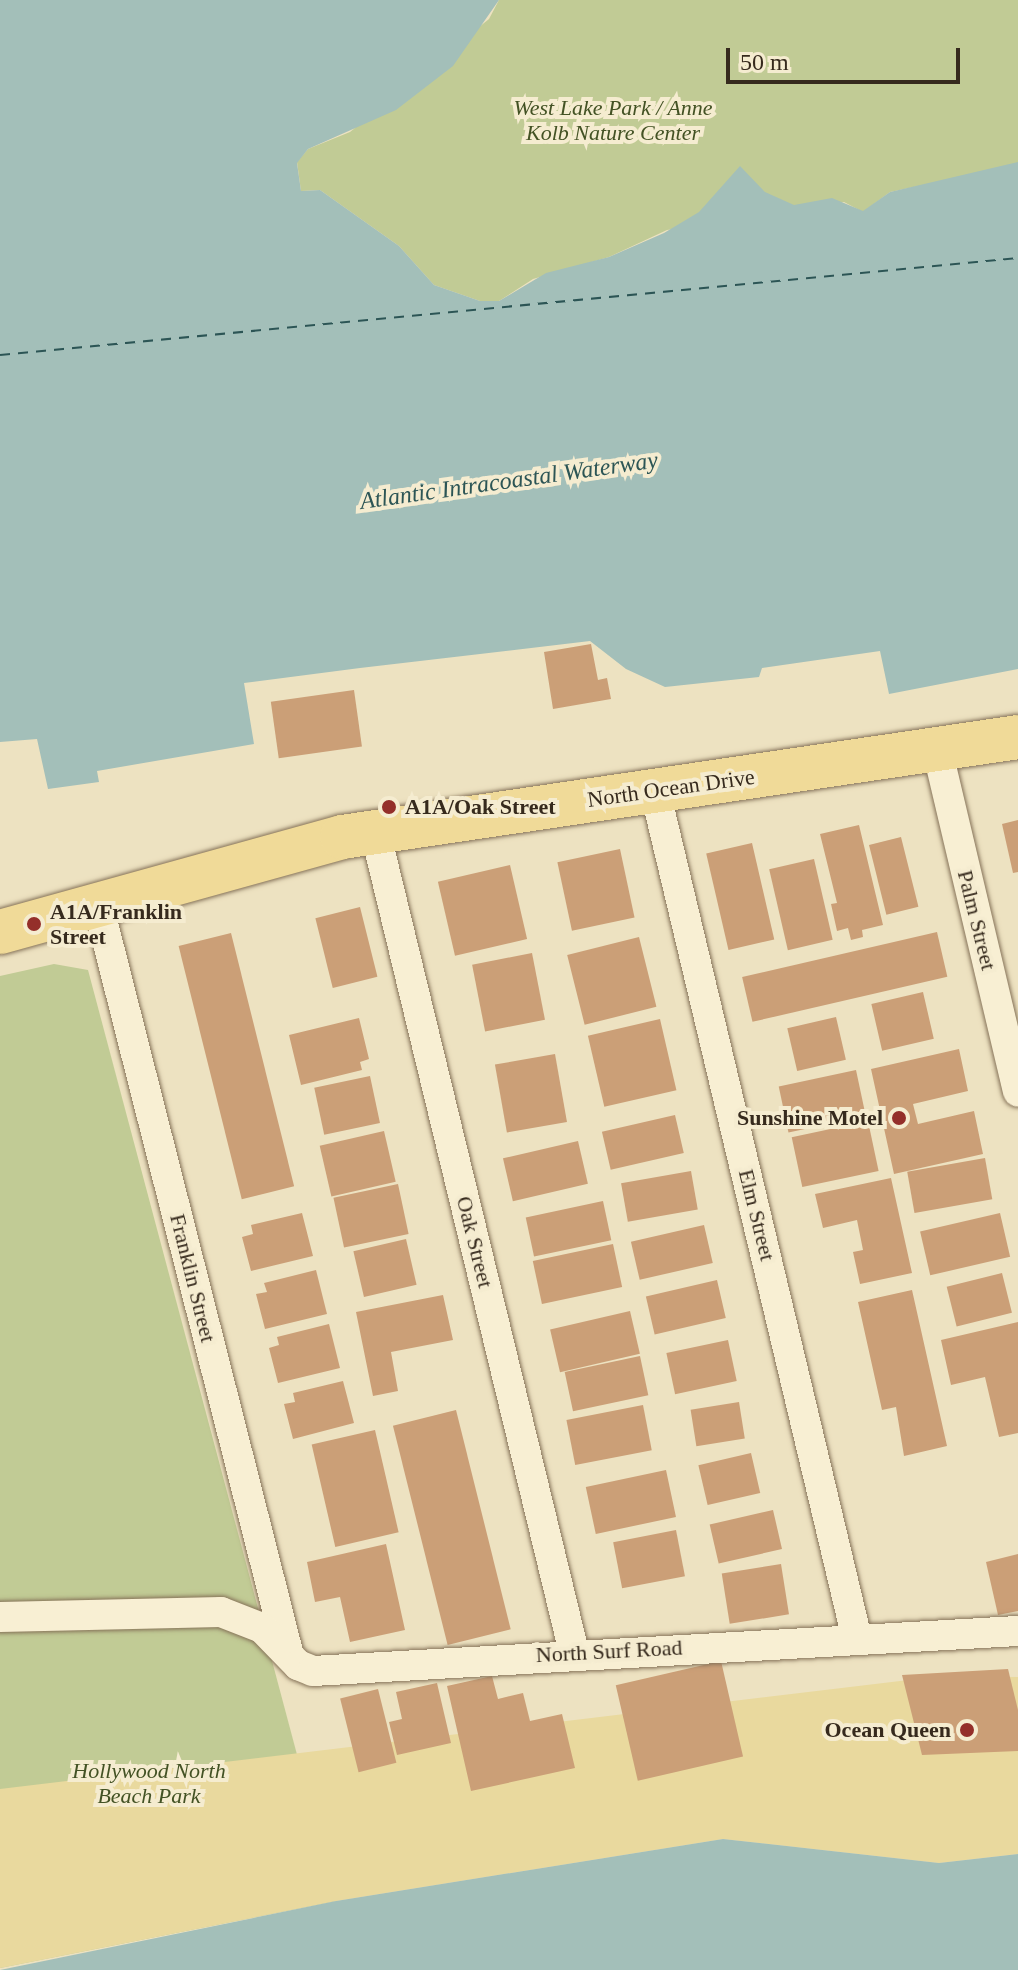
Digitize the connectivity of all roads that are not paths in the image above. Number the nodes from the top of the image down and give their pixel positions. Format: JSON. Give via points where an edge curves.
{"nodes":[{"id":1,"x":1018,"y":737,"type":"edge"},
{"id":2,"x":937,"y":749,"type":"junction"},
{"id":3,"x":655,"y":791,"type":"junction"},
{"id":4,"x":375,"y":831,"type":"junction"},
{"id":5,"x":98,"y":904,"type":"junction"},
{"id":6,"x":0,"y":932,"type":"edge"},
{"id":7,"x":1018,"y":1092,"type":"edge"},
{"id":8,"x":259,"y":1539,"type":"junction"},
{"id":9,"x":221,"y":1612,"type":"junction"},
{"id":10,"x":0,"y":1617,"type":"edge"},
{"id":11,"x":1018,"y":1631,"type":"edge"},
{"id":12,"x":857,"y":1639,"type":"junction"},
{"id":13,"x":288,"y":1652,"type":"junction"},
{"id":14,"x":574,"y":1652,"type":"junction"}],
"edges":[{"from":1,"to":2,"type":"main road","name":"North Ocean Drive"},
{"from":2,"to":3,"type":"main road","name":"North Ocean Drive"},
{"from":2,"to":7,"type":"street","name":"Palm Street"},
{"from":3,"to":4,"type":"main road","name":"North Ocean Drive"},
{"from":3,"to":12,"type":"street","name":"Elm Street"},
{"from":4,"to":5,"type":"main road","name":"North Ocean Drive","via":[[270,854]]},
{"from":4,"to":14,"type":"street","name":"Oak Street"},
{"from":5,"to":6,"type":"main road","name":"North Ocean Drive"},
{"from":5,"to":8,"type":"street","name":"Franklin Street"},
{"from":8,"to":9,"type":"street","via":[[256,1587]]},
{"from":8,"to":13,"type":"street","name":"Franklin Street"},
{"from":9,"to":10,"type":"street","name":"North Surf Road"},
{"from":9,"to":13,"type":"street","name":"North Surf Road","via":[[262,1628]]},
{"from":11,"to":12,"type":"street","name":"North Surf Road"},
{"from":12,"to":14,"type":"street","name":"North Surf Road"},
{"from":13,"to":14,"type":"street","name":"North Surf Road","via":[[298,1665],[313,1671]]}]}
